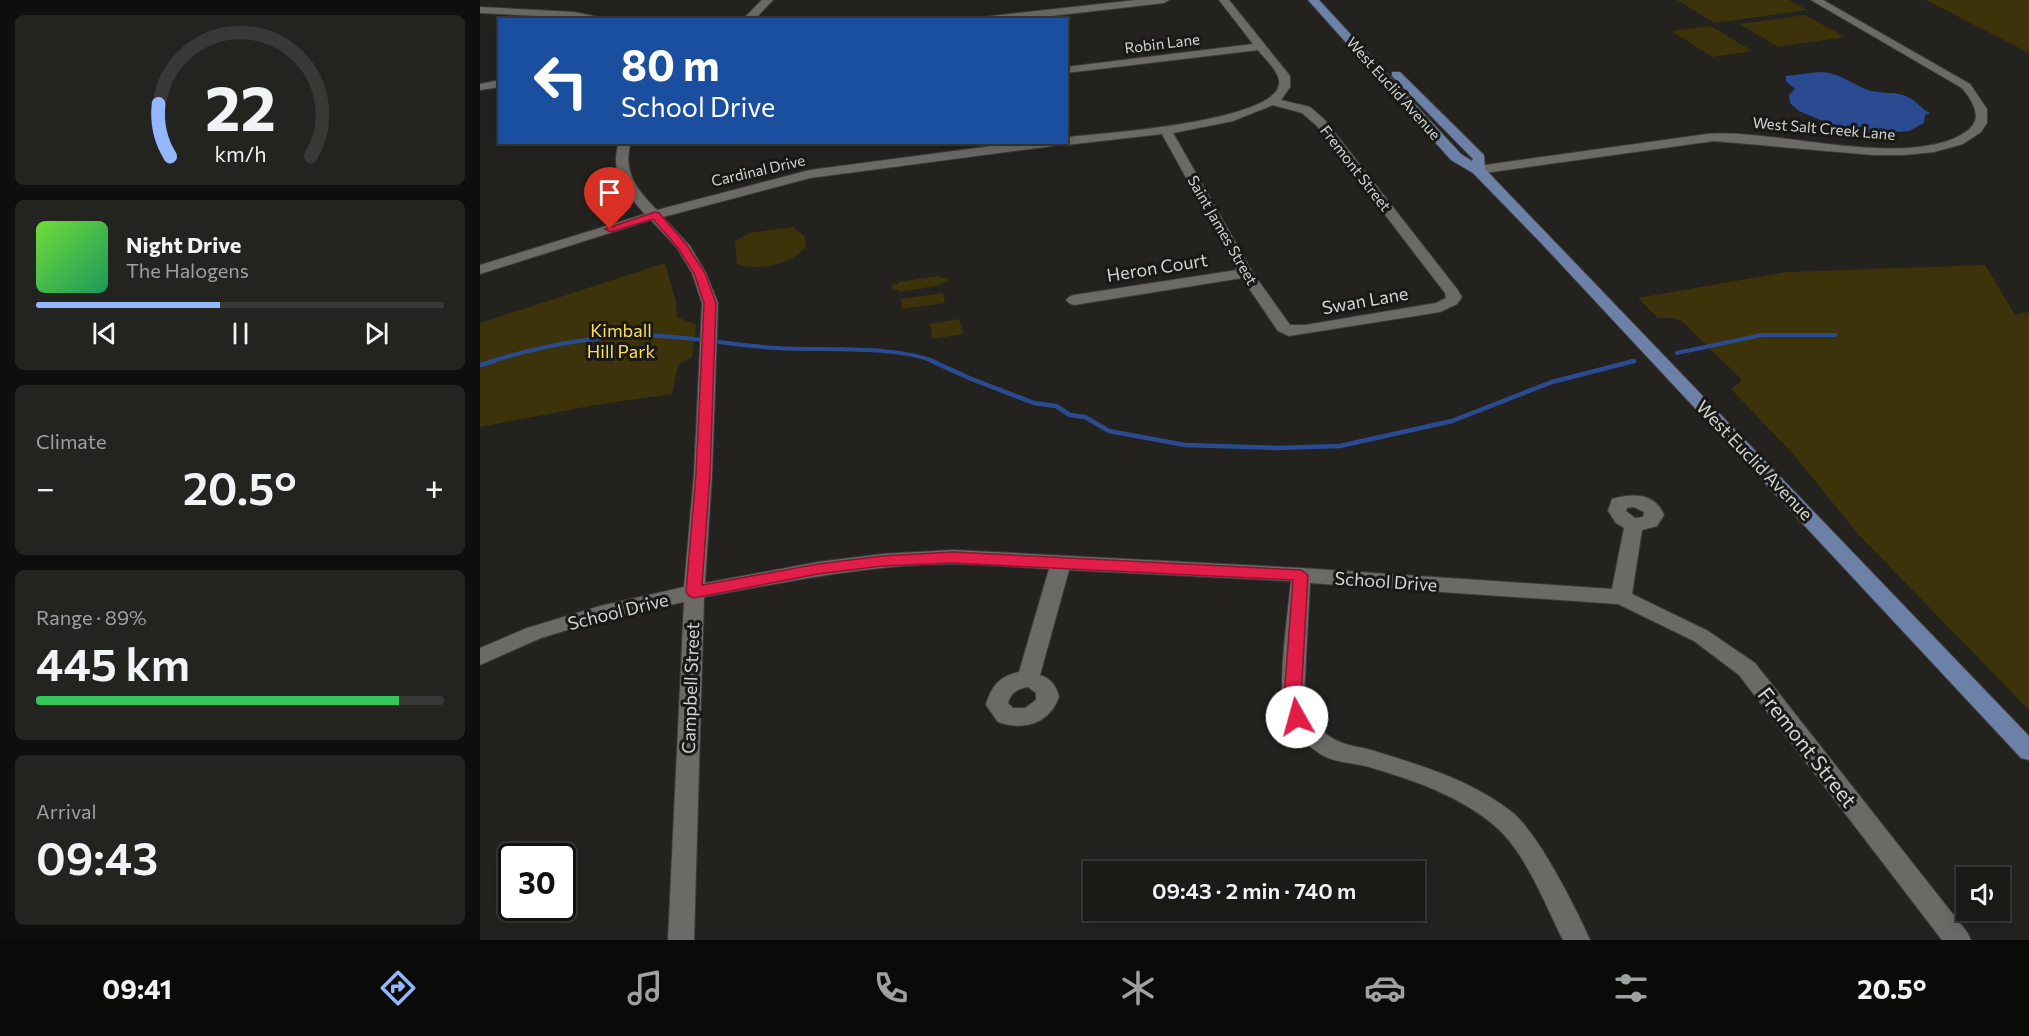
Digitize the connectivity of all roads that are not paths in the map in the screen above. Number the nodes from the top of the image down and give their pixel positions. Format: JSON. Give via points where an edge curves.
{"nodes":[{"id":1,"x":768,"y":0,"type":"edge"},
{"id":2,"x":1164,"y":0,"type":"edge"},
{"id":3,"x":1224,"y":0,"type":"edge"},
{"id":4,"x":1313,"y":0,"type":"edge"},
{"id":5,"x":1326,"y":0,"type":"edge"},
{"id":6,"x":1816,"y":0,"type":"edge"},
{"id":7,"x":480,"y":10,"type":"edge"},
{"id":8,"x":594,"y":18,"type":"edge"},
{"id":9,"x":749,"y":18,"type":"edge"},
{"id":10,"x":1000,"y":18,"type":"edge"},
{"id":11,"x":1262,"y":46,"type":"junction"},
{"id":12,"x":1068,"y":70,"type":"edge"},
{"id":13,"x":498,"y":83,"type":"edge"},
{"id":14,"x":480,"y":87,"type":"edge"},
{"id":15,"x":1272,"y":101,"type":"junction"},
{"id":16,"x":1165,"y":129,"type":"junction"},
{"id":17,"x":1068,"y":141,"type":"edge"},
{"id":18,"x":624,"y":144,"type":"edge"},
{"id":19,"x":1038,"y":144,"type":"edge"},
{"id":20,"x":1478,"y":170,"type":"junction"},
{"id":21,"x":655,"y":215,"type":"junction"},
{"id":22,"x":480,"y":270,"type":"edge"},
{"id":23,"x":1246,"y":273,"type":"junction"},
{"id":24,"x":1074,"y":300,"type":"dead end"},
{"id":25,"x":1452,"y":301,"type":"joint"},
{"id":26,"x":1284,"y":328,"type":"joint"},
{"id":27,"x":1634,"y":524,"type":"dead end"},
{"id":28,"x":1061,"y":562,"type":"junction"},
{"id":29,"x":1301,"y":575,"type":"junction"},
{"id":30,"x":694,"y":592,"type":"junction"},
{"id":31,"x":1621,"y":597,"type":"junction"},
{"id":32,"x":480,"y":657,"type":"edge"},
{"id":33,"x":1028,"y":680,"type":"dead end"},
{"id":34,"x":2029,"y":751,"type":"edge"},
{"id":35,"x":681,"y":940,"type":"edge"},
{"id":36,"x":1577,"y":940,"type":"edge"},
{"id":37,"x":1958,"y":940,"type":"edge"}],
"edges":[{"from":1,"to":9,"type":"street"},
{"from":2,"to":10,"type":"street"},
{"from":3,"to":11,"type":"street"},
{"from":4,"to":20,"type":"main road","name":"West Euclid Avenue","via":[[1456,157]]},
{"from":5,"to":20,"type":"main road","name":"West Euclid Avenue","via":[[1479,158]]},
{"from":6,"to":20,"type":"street","name":"West Salt Creek Lane","via":[[1965,86],[1982,104],[1983,117],[1975,132],[1959,141],[1920,150],[1851,150],[1789,141],[1713,137]]},
{"from":7,"to":8,"type":"street"},
{"from":11,"to":12,"type":"street","name":"Robin Lane"},
{"from":11,"to":15,"type":"street","via":[[1287,84]]},
{"from":13,"to":14,"type":"street"},
{"from":15,"to":16,"type":"street","via":[[1250,113],[1220,121]]},
{"from":15,"to":25,"type":"street","name":"Fremont Street","via":[[1306,110],[1321,123],[1452,292]]},
{"from":16,"to":17,"type":"street"},
{"from":16,"to":23,"type":"street","name":"Saint James Street"},
{"from":18,"to":21,"type":"street","name":"Campbell Street","via":[[621,155],[624,178]]},
{"from":19,"to":21,"type":"street","name":"Cardinal Drive","via":[[810,174]]},
{"from":20,"to":34,"type":"main road","name":"West Euclid Avenue"},
{"from":21,"to":22,"type":"street","name":"Cardinal Drive"},
{"from":21,"to":30,"type":"street","name":"Campbell Street","via":[[683,246],[710,303]]},
{"from":23,"to":24,"type":"street","name":"Heron Court"},
{"from":23,"to":26,"type":"street","name":"Saint James Street"},
{"from":25,"to":26,"type":"street","name":"Swan Lane","via":[[1440,307],[1305,330]]},
{"from":27,"to":31,"type":"street"},
{"from":28,"to":29,"type":"street","name":"School Drive"},
{"from":28,"to":30,"type":"street","name":"School Drive","via":[[953,557],[882,561]]},
{"from":28,"to":33,"type":"street"},
{"from":29,"to":31,"type":"street","name":"School Drive"},
{"from":29,"to":36,"type":"street","via":[[1293,698],[1297,717],[1333,750],[1437,781],[1479,801],[1506,821],[1531,854]]},
{"from":30,"to":32,"type":"street","name":"School Drive","via":[[534,633]]},
{"from":30,"to":35,"type":"street","name":"Campbell Street"},
{"from":31,"to":37,"type":"street","name":"Fremont Street","via":[[1701,636],[1747,669]]}]}
